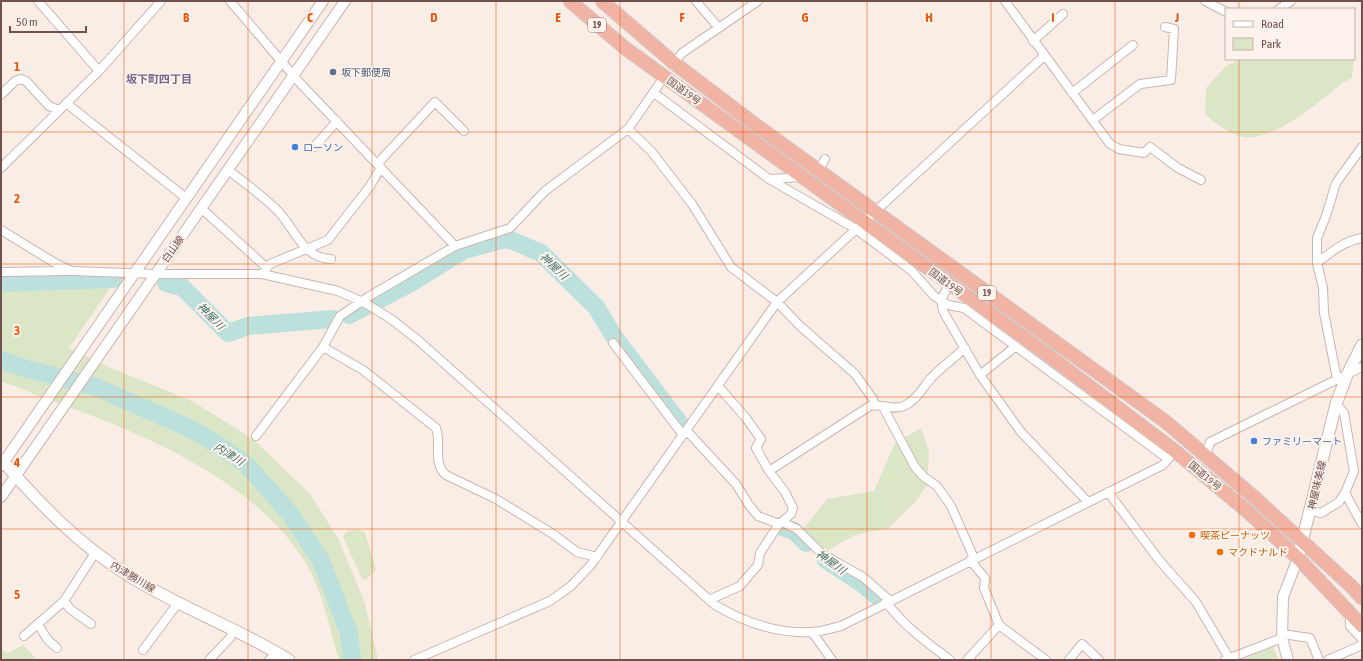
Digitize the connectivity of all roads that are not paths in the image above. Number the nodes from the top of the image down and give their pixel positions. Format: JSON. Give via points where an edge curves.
{"nodes":[{"id":1,"x":38,"y":1,"type":"edge"},
{"id":2,"x":161,"y":1,"type":"edge"},
{"id":3,"x":230,"y":1,"type":"edge"},
{"id":4,"x":323,"y":1,"type":"edge"},
{"id":5,"x":344,"y":1,"type":"edge"},
{"id":6,"x":570,"y":1,"type":"edge"},
{"id":7,"x":602,"y":1,"type":"edge"},
{"id":8,"x":696,"y":1,"type":"edge"},
{"id":9,"x":758,"y":1,"type":"edge"},
{"id":10,"x":1005,"y":1,"type":"edge"},
{"id":11,"x":1205,"y":1,"type":"edge"},
{"id":12,"x":1290,"y":1,"type":"edge"},
{"id":13,"x":1281,"y":8,"type":"edge"},
{"id":14,"x":1225,"y":11,"type":"edge"},
{"id":15,"x":1063,"y":14,"type":"dead end"},
{"id":16,"x":718,"y":27,"type":"junction"},
{"id":17,"x":1165,"y":27,"type":"dead end"},
{"id":18,"x":1034,"y":41,"type":"junction"},
{"id":19,"x":1133,"y":45,"type":"dead end"},
{"id":20,"x":1044,"y":56,"type":"junction"},
{"id":21,"x":282,"y":61,"type":"junction"},
{"id":22,"x":674,"y":63,"type":"junction"},
{"id":23,"x":99,"y":71,"type":"junction"},
{"id":24,"x":292,"y":75,"type":"junction"},
{"id":25,"x":664,"y":77,"type":"junction"},
{"id":26,"x":1072,"y":93,"type":"junction"},
{"id":27,"x":654,"y":94,"type":"junction"},
{"id":28,"x":1,"y":95,"type":"edge"},
{"id":29,"x":66,"y":103,"type":"junction"},
{"id":30,"x":59,"y":110,"type":"junction"},
{"id":31,"x":1093,"y":120,"type":"junction"},
{"id":32,"x":337,"y":121,"type":"junction"},
{"id":33,"x":628,"y":129,"type":"junction"},
{"id":34,"x":464,"y":131,"type":"dead end"},
{"id":35,"x":314,"y":147,"type":"dead end"},
{"id":36,"x":1362,"y":147,"type":"edge"},
{"id":37,"x":380,"y":165,"type":"junction"},
{"id":38,"x":1,"y":168,"type":"edge"},
{"id":39,"x":228,"y":170,"type":"junction"},
{"id":40,"x":801,"y":177,"type":"junction"},
{"id":41,"x":769,"y":179,"type":"junction"},
{"id":42,"x":1201,"y":180,"type":"dead end"},
{"id":43,"x":186,"y":198,"type":"junction"},
{"id":44,"x":201,"y":208,"type":"junction"},
{"id":45,"x":875,"y":211,"type":"junction"},
{"id":46,"x":860,"y":226,"type":"junction"},
{"id":47,"x":1,"y":230,"type":"edge"},
{"id":48,"x":1362,"y":238,"type":"edge"},
{"id":49,"x":455,"y":246,"type":"junction"},
{"id":50,"x":307,"y":250,"type":"junction"},
{"id":51,"x":331,"y":259,"type":"dead end"},
{"id":52,"x":1317,"y":263,"type":"junction"},
{"id":53,"x":72,"y":270,"type":"junction"},
{"id":54,"x":264,"y":271,"type":"junction"},
{"id":55,"x":1,"y":272,"type":"edge"},
{"id":56,"x":134,"y":273,"type":"junction"},
{"id":57,"x":156,"y":274,"type":"junction"},
{"id":58,"x":949,"y":284,"type":"junction"},
{"id":59,"x":941,"y":300,"type":"junction"},
{"id":60,"x":777,"y":302,"type":"junction"},
{"id":61,"x":366,"y":304,"type":"junction"},
{"id":62,"x":613,"y":343,"type":"dead end"},
{"id":63,"x":1362,"y":345,"type":"edge"},
{"id":64,"x":1016,"y":346,"type":"junction"},
{"id":65,"x":323,"y":347,"type":"junction"},
{"id":66,"x":965,"y":348,"type":"junction"},
{"id":67,"x":1362,"y":367,"type":"edge"},
{"id":68,"x":980,"y":376,"type":"junction"},
{"id":69,"x":1342,"y":377,"type":"junction"},
{"id":70,"x":718,"y":386,"type":"junction"},
{"id":71,"x":1336,"y":404,"type":"junction"},
{"id":72,"x":879,"y":406,"type":"junction"},
{"id":73,"x":685,"y":432,"type":"junction"},
{"id":74,"x":256,"y":436,"type":"dead end"},
{"id":75,"x":1171,"y":455,"type":"junction"},
{"id":76,"x":1206,"y":455,"type":"junction"},
{"id":77,"x":2,"y":463,"type":"edge"},
{"id":78,"x":769,"y":471,"type":"junction"},
{"id":79,"x":16,"y":476,"type":"junction"},
{"id":80,"x":1108,"y":492,"type":"junction"},
{"id":81,"x":1345,"y":493,"type":"junction"},
{"id":82,"x":1,"y":497,"type":"edge"},
{"id":83,"x":1088,"y":502,"type":"junction"},
{"id":84,"x":1311,"y":511,"type":"junction"},
{"id":85,"x":621,"y":522,"type":"junction"},
{"id":86,"x":780,"y":523,"type":"junction"},
{"id":87,"x":1362,"y":524,"type":"edge"},
{"id":88,"x":1303,"y":542,"type":"junction"},
{"id":89,"x":95,"y":553,"type":"junction"},
{"id":90,"x":597,"y":557,"type":"junction"},
{"id":91,"x":1298,"y":558,"type":"junction"},
{"id":92,"x":972,"y":559,"type":"junction"},
{"id":93,"x":1362,"y":598,"type":"edge"},
{"id":94,"x":709,"y":600,"type":"junction"},
{"id":95,"x":64,"y":601,"type":"junction"},
{"id":96,"x":888,"y":601,"type":"junction"},
{"id":97,"x":178,"y":603,"type":"junction"},
{"id":98,"x":1350,"y":613,"type":"junction"},
{"id":99,"x":38,"y":624,"type":"junction"},
{"id":100,"x":91,"y":624,"type":"dead end"},
{"id":101,"x":999,"y":625,"type":"junction"},
{"id":102,"x":1362,"y":626,"type":"edge"},
{"id":103,"x":234,"y":630,"type":"junction"},
{"id":104,"x":812,"y":632,"type":"junction"},
{"id":105,"x":24,"y":636,"type":"dead end"},
{"id":106,"x":1282,"y":636,"type":"junction"},
{"id":107,"x":1362,"y":639,"type":"edge"},
{"id":108,"x":1362,"y":645,"type":"edge"},
{"id":109,"x":56,"y":648,"type":"dead end"},
{"id":110,"x":143,"y":650,"type":"dead end"},
{"id":111,"x":273,"y":656,"type":"edge"},
{"id":112,"x":1227,"y":659,"type":"edge"},
{"id":113,"x":208,"y":660,"type":"edge"},
{"id":114,"x":290,"y":660,"type":"edge"},
{"id":115,"x":414,"y":660,"type":"edge"},
{"id":116,"x":832,"y":660,"type":"edge"},
{"id":117,"x":950,"y":660,"type":"edge"},
{"id":118,"x":967,"y":660,"type":"edge"},
{"id":119,"x":1046,"y":660,"type":"edge"},
{"id":120,"x":1069,"y":660,"type":"edge"},
{"id":121,"x":1099,"y":660,"type":"edge"},
{"id":122,"x":1288,"y":660,"type":"edge"},
{"id":123,"x":1319,"y":660,"type":"edge"},
{"id":124,"x":1328,"y":660,"type":"edge"}],
"edges":[{"from":1,"to":23,"type":"street"},
{"from":2,"to":23,"type":"street"},
{"from":3,"to":21,"type":"street"},
{"from":4,"to":21,"type":"street","name":"白山線"},
{"from":5,"to":24,"type":"street","name":"白山線"},
{"from":6,"to":25,"type":"highway","name":"国道19号","number":"19"},
{"from":7,"to":22,"type":"highway","name":"国道19号","number":"19"},
{"from":8,"to":16,"type":"street"},
{"from":9,"to":16,"type":"street"},
{"from":10,"to":18,"type":"street"},
{"from":11,"to":14,"type":"street"},
{"from":12,"to":13,"type":"street"},
{"from":15,"to":18,"type":"street"},
{"from":16,"to":22,"type":"street","via":[[682,53]]},
{"from":17,"to":31,"type":"street","via":[[1174,29],[1171,80],[1140,84]]},
{"from":18,"to":20,"type":"street"},
{"from":19,"to":26,"type":"street"},
{"from":20,"to":26,"type":"street"},
{"from":20,"to":45,"type":"street"},
{"from":21,"to":24,"type":"street"},
{"from":21,"to":43,"type":"street","name":"白山線"},
{"from":22,"to":45,"type":"highway","name":"国道19号","number":"19","via":[[822,165]]},
{"from":23,"to":29,"type":"street"},
{"from":24,"to":32,"type":"street"},
{"from":24,"to":39,"type":"street","name":"白山線"},
{"from":25,"to":27,"type":"street"},
{"from":25,"to":40,"type":"highway","name":"国道19号","number":"19"},
{"from":26,"to":31,"type":"street"},
{"from":27,"to":33,"type":"street"},
{"from":27,"to":41,"type":"street"},
{"from":28,"to":30,"type":"street","via":[[15,81],[21,79],[26,81],[49,106]]},
{"from":29,"to":30,"type":"street"},
{"from":29,"to":43,"type":"street"},
{"from":30,"to":38,"type":"street"},
{"from":31,"to":42,"type":"street","via":[[1110,144],[1120,149],[1144,153],[1150,147],[1178,168]]},
{"from":32,"to":35,"type":"street"},
{"from":32,"to":37,"type":"street"},
{"from":33,"to":49,"type":"street","via":[[545,191],[510,228]]},
{"from":33,"to":60,"type":"street","via":[[651,151],[692,204],[731,267]]},
{"from":34,"to":37,"type":"street","via":[[435,102]]},
{"from":36,"to":52,"type":"street","via":[[1336,183],[1317,238]]},
{"from":37,"to":49,"type":"street"},
{"from":37,"to":50,"type":"street","via":[[370,186],[328,240]]},
{"from":39,"to":44,"type":"street","name":"白山線"},
{"from":39,"to":50,"type":"street","via":[[277,210]]},
{"from":40,"to":41,"type":"street"},
{"from":40,"to":46,"type":"highway","name":"国道19号","number":"19"},
{"from":41,"to":46,"type":"street"},
{"from":43,"to":56,"type":"street","name":"白山線"},
{"from":44,"to":54,"type":"street"},
{"from":44,"to":57,"type":"street","name":"白山線"},
{"from":45,"to":46,"type":"street"},
{"from":45,"to":76,"type":"highway","name":"国道19号","number":"19","via":[[1166,422]]},
{"from":46,"to":58,"type":"highway","name":"国道19号","number":"19"},
{"from":46,"to":59,"type":"street"},
{"from":46,"to":60,"type":"street"},
{"from":47,"to":53,"type":"street","via":[[55,263]]},
{"from":48,"to":52,"type":"street","via":[[1335,248]]},
{"from":49,"to":61,"type":"street"},
{"from":50,"to":51,"type":"street","via":[[320,259]]},
{"from":50,"to":54,"type":"street","via":[[270,264]]},
{"from":52,"to":69,"type":"street","via":[[1323,288],[1324,313]]},
{"from":53,"to":55,"type":"street"},
{"from":53,"to":56,"type":"street"},
{"from":54,"to":57,"type":"street"},
{"from":54,"to":61,"type":"street","via":[[338,291]]},
{"from":56,"to":57,"type":"street"},
{"from":56,"to":77,"type":"street","name":"白山線"},
{"from":57,"to":79,"type":"street","name":"白山線"},
{"from":58,"to":59,"type":"street"},
{"from":58,"to":75,"type":"highway","name":"国道19号","number":"19","via":[[1052,358]]},
{"from":59,"to":64,"type":"street","via":[[948,305],[964,308]]},
{"from":59,"to":66,"type":"street","via":[[943,311]]},
{"from":60,"to":70,"type":"street"},
{"from":60,"to":72,"type":"street","via":[[800,326],[855,374]]},
{"from":61,"to":65,"type":"street","via":[[340,316]]},
{"from":61,"to":85,"type":"street","via":[[391,319],[419,341]]},
{"from":62,"to":73,"type":"street"},
{"from":63,"to":69,"type":"main road","name":"神屋味美線"},
{"from":64,"to":68,"type":"street"},
{"from":64,"to":75,"type":"street"},
{"from":65,"to":74,"type":"street"},
{"from":65,"to":90,"type":"street","via":[[363,370],[436,428],[438,460],[441,470],[446,475],[496,499],[577,552]]},
{"from":66,"to":68,"type":"street"},
{"from":66,"to":72,"type":"street","via":[[931,378],[917,397],[904,406]]},
{"from":67,"to":69,"type":"street"},
{"from":68,"to":83,"type":"street","via":[[1021,432]]},
{"from":69,"to":71,"type":"main road","name":"神屋味美線"},
{"from":69,"to":76,"type":"street","via":[[1210,442]]},
{"from":70,"to":73,"type":"street"},
{"from":70,"to":78,"type":"street","via":[[761,439],[756,448]]},
{"from":71,"to":81,"type":"street","via":[[1344,413],[1354,471]]},
{"from":71,"to":84,"type":"main road","name":"神屋味美線"},
{"from":72,"to":78,"type":"street","via":[[870,406]]},
{"from":72,"to":92,"type":"street","via":[[915,467],[937,486],[951,506]]},
{"from":73,"to":85,"type":"street"},
{"from":73,"to":86,"type":"street","via":[[736,484],[758,516]]},
{"from":75,"to":80,"type":"street","via":[[1163,465]]},
{"from":75,"to":91,"type":"highway","name":"国道19号","number":"19","via":[[1247,511]]},
{"from":76,"to":88,"type":"highway","name":"国道19号","number":"19"},
{"from":77,"to":79,"type":"main road","name":"内津勝川線"},
{"from":78,"to":86,"type":"street","via":[[792,504],[791,514]]},
{"from":79,"to":82,"type":"street","name":"白山線"},
{"from":79,"to":89,"type":"main road","name":"内津勝川線"},
{"from":80,"to":83,"type":"street"},
{"from":80,"to":112,"type":"street","via":[[1196,602]]},
{"from":81,"to":84,"type":"street","via":[[1339,502],[1321,513]]},
{"from":81,"to":87,"type":"street"},
{"from":83,"to":92,"type":"street"},
{"from":84,"to":88,"type":"main road","name":"神屋味美線"},
{"from":85,"to":90,"type":"street"},
{"from":85,"to":94,"type":"street"},
{"from":86,"to":94,"type":"street","via":[[760,554],[758,565],[740,586]]},
{"from":86,"to":96,"type":"street","via":[[797,529],[822,554],[863,577]]},
{"from":88,"to":91,"type":"main road","name":"神屋味美線"},
{"from":88,"to":93,"type":"highway","name":"国道19号","number":"19"},
{"from":89,"to":95,"type":"street"},
{"from":89,"to":97,"type":"main road","name":"内津勝川線","via":[[129,576]]},
{"from":90,"to":115,"type":"street","via":[[571,586],[550,601]]},
{"from":91,"to":98,"type":"highway","name":"国道19号","number":"19"},
{"from":91,"to":106,"type":"street","via":[[1283,597]]},
{"from":92,"to":96,"type":"street"},
{"from":92,"to":101,"type":"street","via":[[985,578],[984,588]]},
{"from":94,"to":104,"type":"street","via":[[754,624],[783,631]]},
{"from":95,"to":99,"type":"street"},
{"from":95,"to":100,"type":"street","via":[[70,609]]},
{"from":96,"to":104,"type":"street","via":[[842,626]]},
{"from":96,"to":117,"type":"street","via":[[898,618]]},
{"from":97,"to":103,"type":"main road","name":"内津勝川線"},
{"from":97,"to":110,"type":"street"},
{"from":98,"to":102,"type":"highway","name":"国道19号","number":"19"},
{"from":98,"to":107,"type":"street","via":[[1350,626]]},
{"from":99,"to":105,"type":"street"},
{"from":99,"to":109,"type":"street"},
{"from":101,"to":118,"type":"street"},
{"from":101,"to":119,"type":"street"},
{"from":103,"to":111,"type":"main road","name":"内津勝川線"},
{"from":103,"to":113,"type":"street","via":[[230,638]]},
{"from":104,"to":116,"type":"street"},
{"from":106,"to":112,"type":"street"},
{"from":106,"to":122,"type":"street"},
{"from":106,"to":123,"type":"street","via":[[1310,638]]},
{"from":108,"to":124,"type":"street"},
{"from":111,"to":114,"type":"main road","name":"内津勝川線"},
{"from":120,"to":121,"type":"street","via":[[1082,644]]}]}
